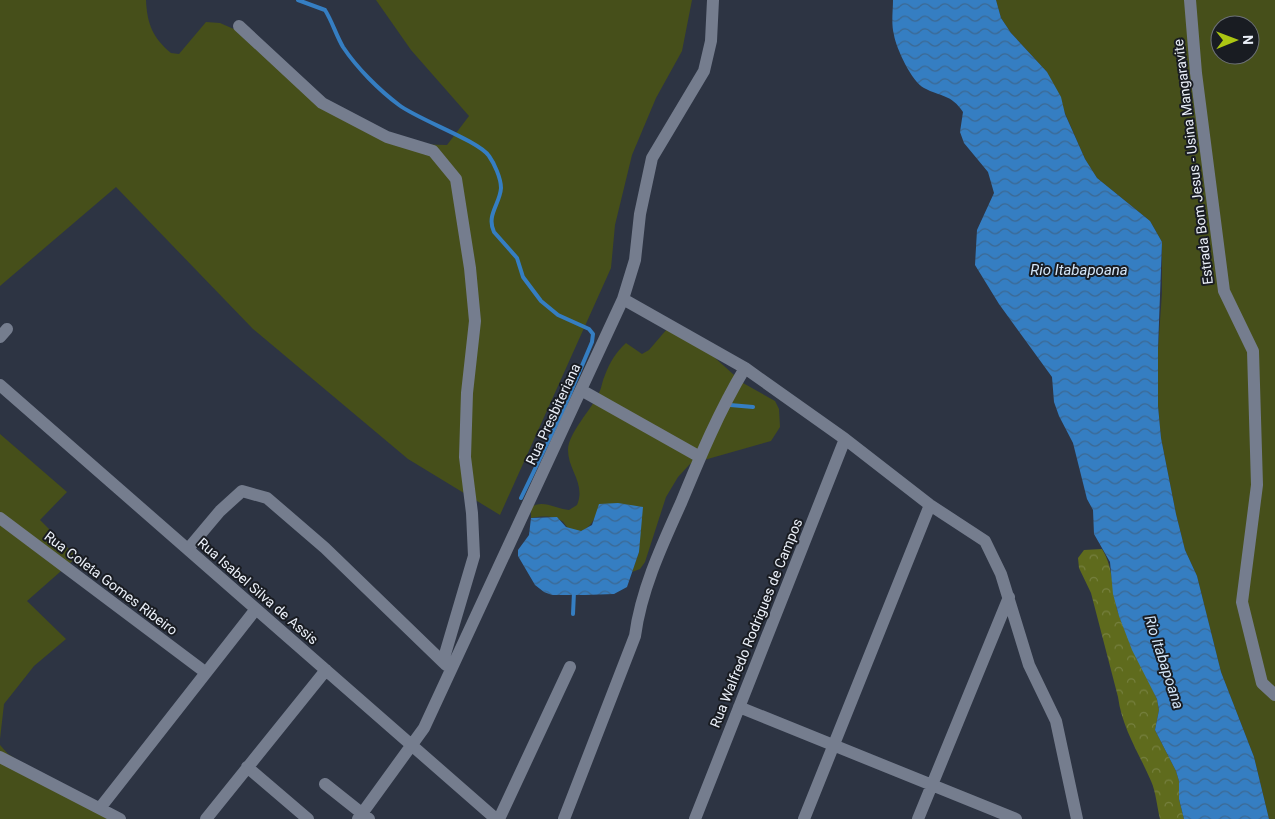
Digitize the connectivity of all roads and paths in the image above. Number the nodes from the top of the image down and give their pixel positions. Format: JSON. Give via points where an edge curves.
{"nodes":[{"id":1,"x":713,"y":0,"type":"edge"},
{"id":2,"x":1190,"y":0,"type":"edge"},
{"id":3,"x":239,"y":26,"type":"dead end"},
{"id":4,"x":623,"y":299,"type":"junction"},
{"id":5,"x":745,"y":368,"type":"junction"},
{"id":6,"x":0,"y":385,"type":"edge"},
{"id":7,"x":581,"y":390,"type":"junction"},
{"id":8,"x":845,"y":439,"type":"junction"},
{"id":9,"x":700,"y":457,"type":"junction"},
{"id":10,"x":930,"y":505,"type":"junction"},
{"id":11,"x":0,"y":518,"type":"edge"},
{"id":12,"x":188,"y":549,"type":"junction"},
{"id":13,"x":1009,"y":596,"type":"junction"},
{"id":14,"x":256,"y":609,"type":"junction"},
{"id":15,"x":443,"y":661,"type":"junction"},
{"id":16,"x":570,"y":666,"type":"dead end"},
{"id":17,"x":326,"y":670,"type":"junction"},
{"id":18,"x":451,"y":671,"type":"junction"},
{"id":19,"x":205,"y":672,"type":"junction"},
{"id":20,"x":1275,"y":695,"type":"edge"},
{"id":21,"x":739,"y":707,"type":"junction"},
{"id":22,"x":833,"y":744,"type":"junction"},
{"id":23,"x":411,"y":746,"type":"junction"},
{"id":24,"x":0,"y":757,"type":"edge"},
{"id":25,"x":247,"y":766,"type":"junction"},
{"id":26,"x":325,"y":784,"type":"dead end"},
{"id":27,"x":932,"y":785,"type":"junction"},
{"id":28,"x":100,"y":808,"type":"junction"},
{"id":29,"x":363,"y":817,"type":"edge"},
{"id":30,"x":120,"y":819,"type":"edge"},
{"id":31,"x":206,"y":819,"type":"edge"},
{"id":32,"x":308,"y":819,"type":"edge"},
{"id":33,"x":498,"y":819,"type":"edge"},
{"id":34,"x":564,"y":819,"type":"edge"},
{"id":35,"x":695,"y":819,"type":"edge"},
{"id":36,"x":804,"y":819,"type":"edge"},
{"id":37,"x":918,"y":819,"type":"edge"},
{"id":38,"x":1016,"y":819,"type":"edge"},
{"id":39,"x":1077,"y":819,"type":"edge"}],
"edges":[{"from":1,"to":4,"type":"street","name":"Rua Presbiteriana","via":[[712,41],[704,71],[652,158],[640,214],[635,260]]},
{"from":2,"to":20,"type":"street","name":"Estrada Bom Jesus - Usina Mangaravite","via":[[1196,73],[1224,290],[1253,351],[1256,485],[1242,602],[1262,683]]},
{"from":3,"to":15,"type":"street","via":[[322,103],[387,137],[433,151],[456,179],[475,321],[467,393],[465,457],[474,556]]},
{"from":4,"to":5,"type":"street"},
{"from":4,"to":7,"type":"street","name":"Rua Presbiteriana"},
{"from":5,"to":8,"type":"street"},
{"from":5,"to":9,"type":"street","via":[[722,406]]},
{"from":6,"to":12,"type":"street","name":"Rua Isabel Silva de Assis"},
{"from":7,"to":9,"type":"street"},
{"from":7,"to":18,"type":"street","name":"Rua Presbiteriana"},
{"from":8,"to":10,"type":"street"},
{"from":8,"to":21,"type":"street","name":"Rua Walfredo Rodrigues de Campos"},
{"from":9,"to":34,"type":"street","via":[[664,542],[638,612],[636,636]]},
{"from":10,"to":13,"type":"street","via":[[985,541]]},
{"from":10,"to":22,"type":"street"},
{"from":11,"to":19,"type":"street","name":"Rua Coleta Gomes Ribeiro"},
{"from":12,"to":14,"type":"street","name":"Rua Isabel Silva de Assis"},
{"from":12,"to":15,"type":"street","via":[[242,491],[267,498],[325,548]]},
{"from":13,"to":27,"type":"street"},
{"from":13,"to":39,"type":"street","via":[[1030,665],[1056,721]]},
{"from":14,"to":17,"type":"street","name":"Rua Isabel Silva de Assis"},
{"from":14,"to":19,"type":"street"},
{"from":15,"to":18,"type":"street"},
{"from":16,"to":33,"type":"street"},
{"from":17,"to":23,"type":"street","name":"Rua Isabel Silva de Assis"},
{"from":17,"to":25,"type":"street"},
{"from":18,"to":23,"type":"street","name":"Rua Presbiteriana","via":[[424,728]]},
{"from":19,"to":28,"type":"street"},
{"from":21,"to":22,"type":"street"},
{"from":21,"to":35,"type":"street","name":"Rua Walfredo Rodrigues de Campos"},
{"from":22,"to":27,"type":"street"},
{"from":22,"to":36,"type":"street"},
{"from":23,"to":29,"type":"street","name":"Rua Presbiteriana"},
{"from":23,"to":33,"type":"street","name":"Rua Isabel Silva de Assis"},
{"from":24,"to":28,"type":"street"},
{"from":25,"to":31,"type":"street"},
{"from":25,"to":32,"type":"street"},
{"from":26,"to":29,"type":"street"},
{"from":27,"to":37,"type":"street"},
{"from":27,"to":38,"type":"street"},
{"from":28,"to":30,"type":"street"}]}
